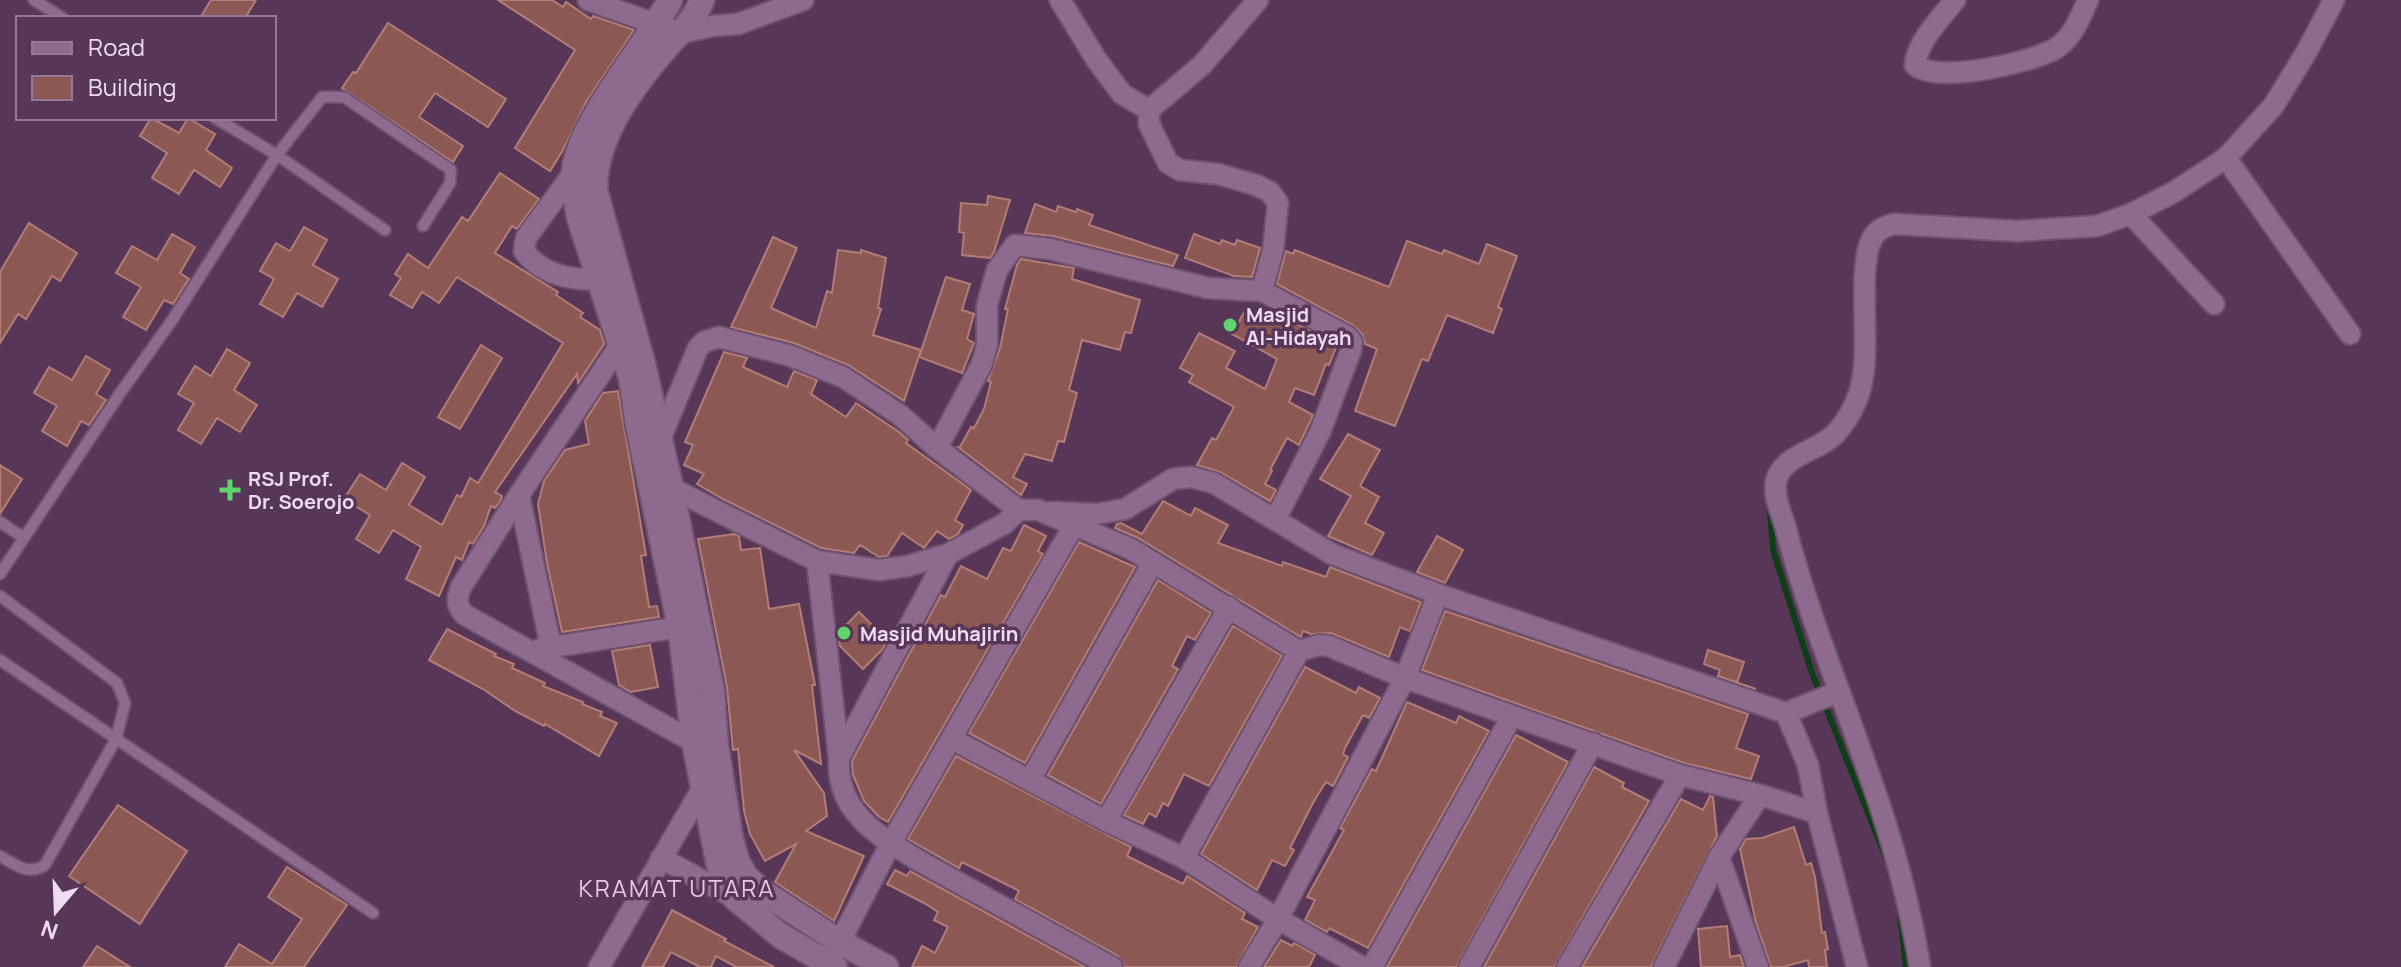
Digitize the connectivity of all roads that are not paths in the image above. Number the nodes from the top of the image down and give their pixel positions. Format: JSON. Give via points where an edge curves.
{"nodes":[{"id":1,"x":34,"y":0,"type":"edge"},
{"id":2,"x":588,"y":0,"type":"edge"},
{"id":3,"x":670,"y":0,"type":"edge"},
{"id":4,"x":702,"y":0,"type":"edge"},
{"id":5,"x":803,"y":0,"type":"edge"},
{"id":6,"x":1060,"y":0,"type":"edge"},
{"id":7,"x":1258,"y":0,"type":"edge"},
{"id":8,"x":1955,"y":0,"type":"edge"},
{"id":9,"x":2088,"y":0,"type":"edge"},
{"id":10,"x":2334,"y":0,"type":"edge"},
{"id":11,"x":60,"y":16,"type":"edge"},
{"id":12,"x":657,"y":23,"type":"junction"},
{"id":13,"x":681,"y":33,"type":"junction"},
{"id":14,"x":1149,"y":117,"type":"junction"},
{"id":15,"x":218,"y":120,"type":"edge"},
{"id":16,"x":277,"y":155,"type":"junction"},
{"id":17,"x":2226,"y":158,"type":"junction"},
{"id":18,"x":574,"y":172,"type":"junction"},
{"id":19,"x":2131,"y":214,"type":"junction"},
{"id":20,"x":423,"y":226,"type":"dead end"},
{"id":21,"x":385,"y":230,"type":"dead end"},
{"id":22,"x":608,"y":278,"type":"junction"},
{"id":23,"x":1262,"y":291,"type":"junction"},
{"id":24,"x":2214,"y":304,"type":"dead end"},
{"id":25,"x":2350,"y":334,"type":"dead end"},
{"id":26,"x":628,"y":341,"type":"junction"},
{"id":27,"x":659,"y":442,"type":"junction"},
{"id":28,"x":937,"y":448,"type":"junction"},
{"id":29,"x":671,"y":488,"type":"junction"},
{"id":30,"x":519,"y":495,"type":"junction"},
{"id":31,"x":1029,"y":510,"type":"junction"},
{"id":32,"x":1275,"y":520,"type":"junction"},
{"id":33,"x":0,"y":522,"type":"edge"},
{"id":34,"x":1073,"y":527,"type":"junction"},
{"id":35,"x":24,"y":538,"type":"junction"},
{"id":36,"x":948,"y":554,"type":"junction"},
{"id":37,"x":817,"y":561,"type":"junction"},
{"id":38,"x":1152,"y":564,"type":"junction"},
{"id":39,"x":0,"y":574,"type":"edge"},
{"id":40,"x":1438,"y":594,"type":"junction"},
{"id":41,"x":0,"y":596,"type":"edge"},
{"id":42,"x":1229,"y":607,"type":"junction"},
{"id":43,"x":680,"y":627,"type":"junction"},
{"id":44,"x":551,"y":647,"type":"junction"},
{"id":45,"x":528,"y":650,"type":"junction"},
{"id":46,"x":1299,"y":651,"type":"junction"},
{"id":47,"x":0,"y":660,"type":"edge"},
{"id":48,"x":1405,"y":678,"type":"junction"},
{"id":49,"x":1838,"y":692,"type":"junction"},
{"id":50,"x":1796,"y":709,"type":"junction"},
{"id":51,"x":1512,"y":716,"type":"junction"},
{"id":52,"x":116,"y":739,"type":"junction"},
{"id":53,"x":952,"y":739,"type":"junction"},
{"id":54,"x":705,"y":743,"type":"junction"},
{"id":55,"x":1593,"y":743,"type":"junction"},
{"id":56,"x":839,"y":758,"type":"junction"},
{"id":57,"x":1680,"y":775,"type":"junction"},
{"id":58,"x":1030,"y":780,"type":"junction"},
{"id":59,"x":703,"y":787,"type":"junction"},
{"id":60,"x":1760,"y":795,"type":"junction"},
{"id":61,"x":1817,"y":813,"type":"junction"},
{"id":62,"x":1106,"y":821,"type":"junction"},
{"id":63,"x":891,"y":843,"type":"junction"},
{"id":64,"x":0,"y":856,"type":"edge"},
{"id":65,"x":1719,"y":857,"type":"junction"},
{"id":66,"x":661,"y":858,"type":"junction"},
{"id":67,"x":1184,"y":858,"type":"junction"},
{"id":68,"x":735,"y":898,"type":"junction"},
{"id":69,"x":373,"y":913,"type":"dead end"},
{"id":70,"x":1278,"y":919,"type":"junction"},
{"id":71,"x":840,"y":942,"type":"junction"},
{"id":72,"x":832,"y":966,"type":"edge"},
{"id":73,"x":600,"y":967,"type":"edge"},
{"id":74,"x":886,"y":967,"type":"edge"},
{"id":75,"x":1112,"y":967,"type":"edge"},
{"id":76,"x":1249,"y":967,"type":"edge"},
{"id":77,"x":1362,"y":967,"type":"edge"},
{"id":78,"x":1372,"y":967,"type":"edge"},
{"id":79,"x":1469,"y":967,"type":"edge"},
{"id":80,"x":1567,"y":967,"type":"edge"},
{"id":81,"x":1664,"y":967,"type":"edge"},
{"id":82,"x":1758,"y":967,"type":"edge"},
{"id":83,"x":1857,"y":967,"type":"edge"},
{"id":84,"x":1920,"y":967,"type":"edge"}],
"edges":[{"from":1,"to":11,"type":"lane"},
{"from":2,"to":12,"type":"street"},
{"from":3,"to":12,"type":"street"},
{"from":4,"to":13,"type":"street"},
{"from":5,"to":13,"type":"street","via":[[738,24]]},
{"from":6,"to":14,"type":"street","via":[[1122,94]]},
{"from":7,"to":14,"type":"street"},
{"from":8,"to":9,"type":"street","via":[[1920,47],[1918,68],[1952,74],[1975,71],[2053,50],[2070,36]]},
{"from":10,"to":17,"type":"street","via":[[2274,105]]},
{"from":12,"to":13,"type":"street"},
{"from":12,"to":18,"type":"street","via":[[581,139]]},
{"from":13,"to":22,"type":"street","via":[[644,75],[603,142],[595,172]]},
{"from":14,"to":23,"type":"street","via":[[1168,163],[1256,185],[1278,203]]},
{"from":15,"to":16,"type":"lane"},
{"from":16,"to":20,"type":"lane","via":[[315,103],[322,97],[344,97],[451,170],[450,183]]},
{"from":16,"to":21,"type":"lane"},
{"from":16,"to":35,"type":"lane"},
{"from":17,"to":19,"type":"street"},
{"from":17,"to":25,"type":"street"},
{"from":18,"to":22,"type":"street","via":[[579,217]]},
{"from":18,"to":22,"type":"street","via":[[526,238],[524,251],[559,275]]},
{"from":19,"to":24,"type":"street"},
{"from":19,"to":49,"type":"street","via":[[2097,226],[2017,231],[1894,224],[1871,239],[1864,371],[1857,402],[1835,435],[1790,462],[1776,481],[1791,548]]},
{"from":22,"to":26,"type":"street"},
{"from":23,"to":28,"type":"street","via":[[1208,288],[1015,245],[997,270],[987,305],[982,364]]},
{"from":23,"to":32,"type":"street","via":[[1352,342],[1320,432]]},
{"from":26,"to":27,"type":"street"},
{"from":26,"to":30,"type":"street"},
{"from":26,"to":43,"type":"street","via":[[638,426]]},
{"from":27,"to":28,"type":"street","via":[[698,348],[719,337],[791,356],[843,377],[900,415]]},
{"from":27,"to":29,"type":"street"},
{"from":28,"to":31,"type":"street"},
{"from":29,"to":37,"type":"street"},
{"from":29,"to":54,"type":"street","via":[[712,690]]},
{"from":30,"to":44,"type":"street"},
{"from":30,"to":45,"type":"street","via":[[457,599],[465,615]]},
{"from":31,"to":32,"type":"street","via":[[1075,514],[1125,509],[1173,479],[1191,477],[1214,483]]},
{"from":31,"to":34,"type":"street"},
{"from":31,"to":36,"type":"street"},
{"from":32,"to":40,"type":"street","via":[[1332,554]]},
{"from":33,"to":35,"type":"lane"},
{"from":34,"to":38,"type":"street","via":[[1131,549]]},
{"from":34,"to":53,"type":"street"},
{"from":35,"to":39,"type":"lane"},
{"from":36,"to":37,"type":"street","via":[[879,570]]},
{"from":36,"to":56,"type":"street"},
{"from":37,"to":56,"type":"street"},
{"from":38,"to":42,"type":"street"},
{"from":38,"to":58,"type":"street"},
{"from":40,"to":48,"type":"street"},
{"from":40,"to":50,"type":"street"},
{"from":41,"to":52,"type":"lane","via":[[117,683],[125,703]]},
{"from":42,"to":46,"type":"street"},
{"from":42,"to":62,"type":"street"},
{"from":43,"to":44,"type":"street"},
{"from":43,"to":54,"type":"street"},
{"from":44,"to":45,"type":"street"},
{"from":45,"to":54,"type":"street"},
{"from":46,"to":48,"type":"street","via":[[1329,646]]},
{"from":46,"to":67,"type":"street"},
{"from":47,"to":52,"type":"lane"},
{"from":48,"to":51,"type":"street"},
{"from":48,"to":70,"type":"street"},
{"from":49,"to":50,"type":"street"},
{"from":49,"to":84,"type":"street","via":[[1906,891]]},
{"from":50,"to":61,"type":"street"},
{"from":51,"to":55,"type":"street"},
{"from":51,"to":78,"type":"street"},
{"from":52,"to":64,"type":"lane","via":[[45,865],[25,870]]},
{"from":52,"to":69,"type":"lane"},
{"from":53,"to":58,"type":"street"},
{"from":53,"to":63,"type":"street"},
{"from":54,"to":59,"type":"street"},
{"from":54,"to":71,"type":"street","via":[[746,877]]},
{"from":55,"to":57,"type":"street"},
{"from":55,"to":79,"type":"street"},
{"from":56,"to":63,"type":"street","via":[[838,778],[855,814]]},
{"from":57,"to":60,"type":"street"},
{"from":57,"to":80,"type":"street"},
{"from":58,"to":62,"type":"street"},
{"from":59,"to":66,"type":"street"},
{"from":59,"to":68,"type":"street","via":[[719,866]]},
{"from":60,"to":61,"type":"street"},
{"from":60,"to":65,"type":"street"},
{"from":61,"to":83,"type":"street"},
{"from":62,"to":67,"type":"street"},
{"from":63,"to":71,"type":"street"},
{"from":63,"to":75,"type":"street"},
{"from":65,"to":81,"type":"street"},
{"from":65,"to":82,"type":"street"},
{"from":66,"to":68,"type":"street"},
{"from":66,"to":73,"type":"street"},
{"from":67,"to":70,"type":"street"},
{"from":68,"to":72,"type":"street","via":[[781,936]]},
{"from":70,"to":76,"type":"street"},
{"from":70,"to":77,"type":"street"},
{"from":71,"to":72,"type":"street"},
{"from":71,"to":74,"type":"street"}]}
